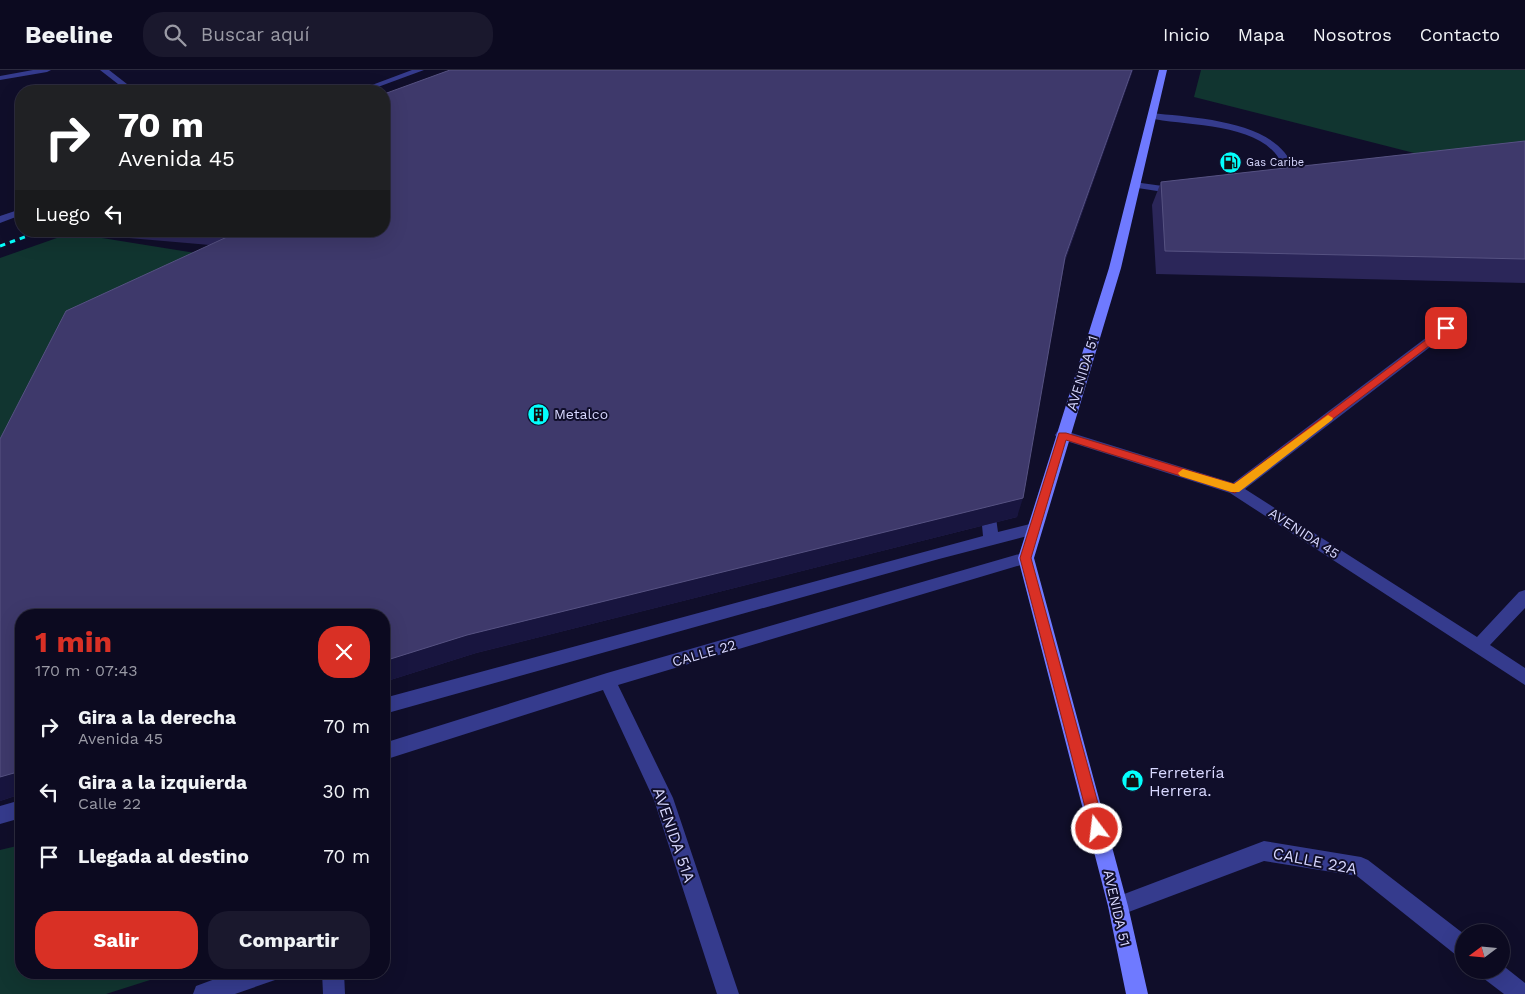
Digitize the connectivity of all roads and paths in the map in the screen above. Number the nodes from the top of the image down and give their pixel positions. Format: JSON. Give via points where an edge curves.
{"nodes":[{"id":1,"x":47,"y":70,"type":"edge"},
{"id":2,"x":104,"y":70,"type":"edge"},
{"id":3,"x":420,"y":70,"type":"edge"},
{"id":4,"x":1163,"y":70,"type":"edge"},
{"id":5,"x":0,"y":78,"type":"edge"},
{"id":6,"x":124,"y":85,"type":"edge"},
{"id":7,"x":377,"y":85,"type":"edge"},
{"id":8,"x":1152,"y":116,"type":"junction"},
{"id":9,"x":1134,"y":185,"type":"junction"},
{"id":10,"x":1270,"y":185,"type":"edge"},
{"id":11,"x":1188,"y":192,"type":"edge"},
{"id":12,"x":15,"y":214,"type":"edge"},
{"id":13,"x":0,"y":220,"type":"edge"},
{"id":14,"x":1446,"y":328,"type":"dead end"},
{"id":15,"x":1062,"y":435,"type":"junction"},
{"id":16,"x":1235,"y":489,"type":"junction"},
{"id":17,"x":985,"y":491,"type":"edge"},
{"id":18,"x":1034,"y":529,"type":"junction"},
{"id":19,"x":991,"y":540,"type":"junction"},
{"id":20,"x":1026,"y":558,"type":"junction"},
{"id":21,"x":1525,"y":596,"type":"edge"},
{"id":22,"x":1479,"y":646,"type":"junction"},
{"id":23,"x":1525,"y":677,"type":"edge"},
{"id":24,"x":607,"y":681,"type":"junction"},
{"id":25,"x":390,"y":704,"type":"edge"},
{"id":26,"x":390,"y":750,"type":"edge"},
{"id":27,"x":15,"y":811,"type":"edge"},
{"id":28,"x":0,"y":815,"type":"edge"},
{"id":29,"x":1118,"y":906,"type":"junction"},
{"id":30,"x":1455,"y":940,"type":"edge"},
{"id":31,"x":247,"y":979,"type":"edge"},
{"id":32,"x":333,"y":979,"type":"edge"},
{"id":33,"x":1503,"y":979,"type":"edge"},
{"id":34,"x":204,"y":994,"type":"edge"},
{"id":35,"x":334,"y":994,"type":"edge"},
{"id":36,"x":728,"y":994,"type":"edge"},
{"id":37,"x":1136,"y":994,"type":"edge"},
{"id":38,"x":1521,"y":994,"type":"edge"}],
"edges":[{"from":1,"to":5,"type":"street"},
{"from":2,"to":6,"type":"street"},
{"from":3,"to":7,"type":"street"},
{"from":4,"to":8,"type":"street","name":"AVENIDA 51"},
{"from":8,"to":9,"type":"street","name":"AVENIDA 51"},
{"from":8,"to":10,"type":"street","via":[[1215,124],[1247,132],[1267,142],[1283,155],[1290,170],[1284,179]]},
{"from":9,"to":11,"type":"street"},
{"from":9,"to":15,"type":"street","name":"AVENIDA 51","via":[[1115,268]]},
{"from":12,"to":13,"type":"street"},
{"from":14,"to":16,"type":"street"},
{"from":15,"to":16,"type":"street","name":"AVENIDA 45"},
{"from":15,"to":18,"type":"street","name":"AVENIDA 51"},
{"from":16,"to":22,"type":"street","name":"AVENIDA 45"},
{"from":17,"to":19,"type":"street"},
{"from":18,"to":19,"type":"street"},
{"from":18,"to":20,"type":"street","name":"AVENIDA 51"},
{"from":19,"to":25,"type":"street"},
{"from":20,"to":24,"type":"street","name":"CALLE 22"},
{"from":20,"to":29,"type":"street","name":"AVENIDA 51"},
{"from":21,"to":22,"type":"street"},
{"from":22,"to":23,"type":"street","name":"AVENIDA 45"},
{"from":24,"to":26,"type":"street","name":"CALLE 22"},
{"from":24,"to":36,"type":"street","name":"AVENIDA 51A","via":[[663,798]]},
{"from":27,"to":28,"type":"street"},
{"from":29,"to":30,"type":"street","name":"CALLE 22A","via":[[1264,851],[1361,867]]},
{"from":29,"to":37,"type":"street","name":"AVENIDA 51"},
{"from":31,"to":34,"type":"street"},
{"from":32,"to":35,"type":"street"},
{"from":33,"to":38,"type":"street"}]}
